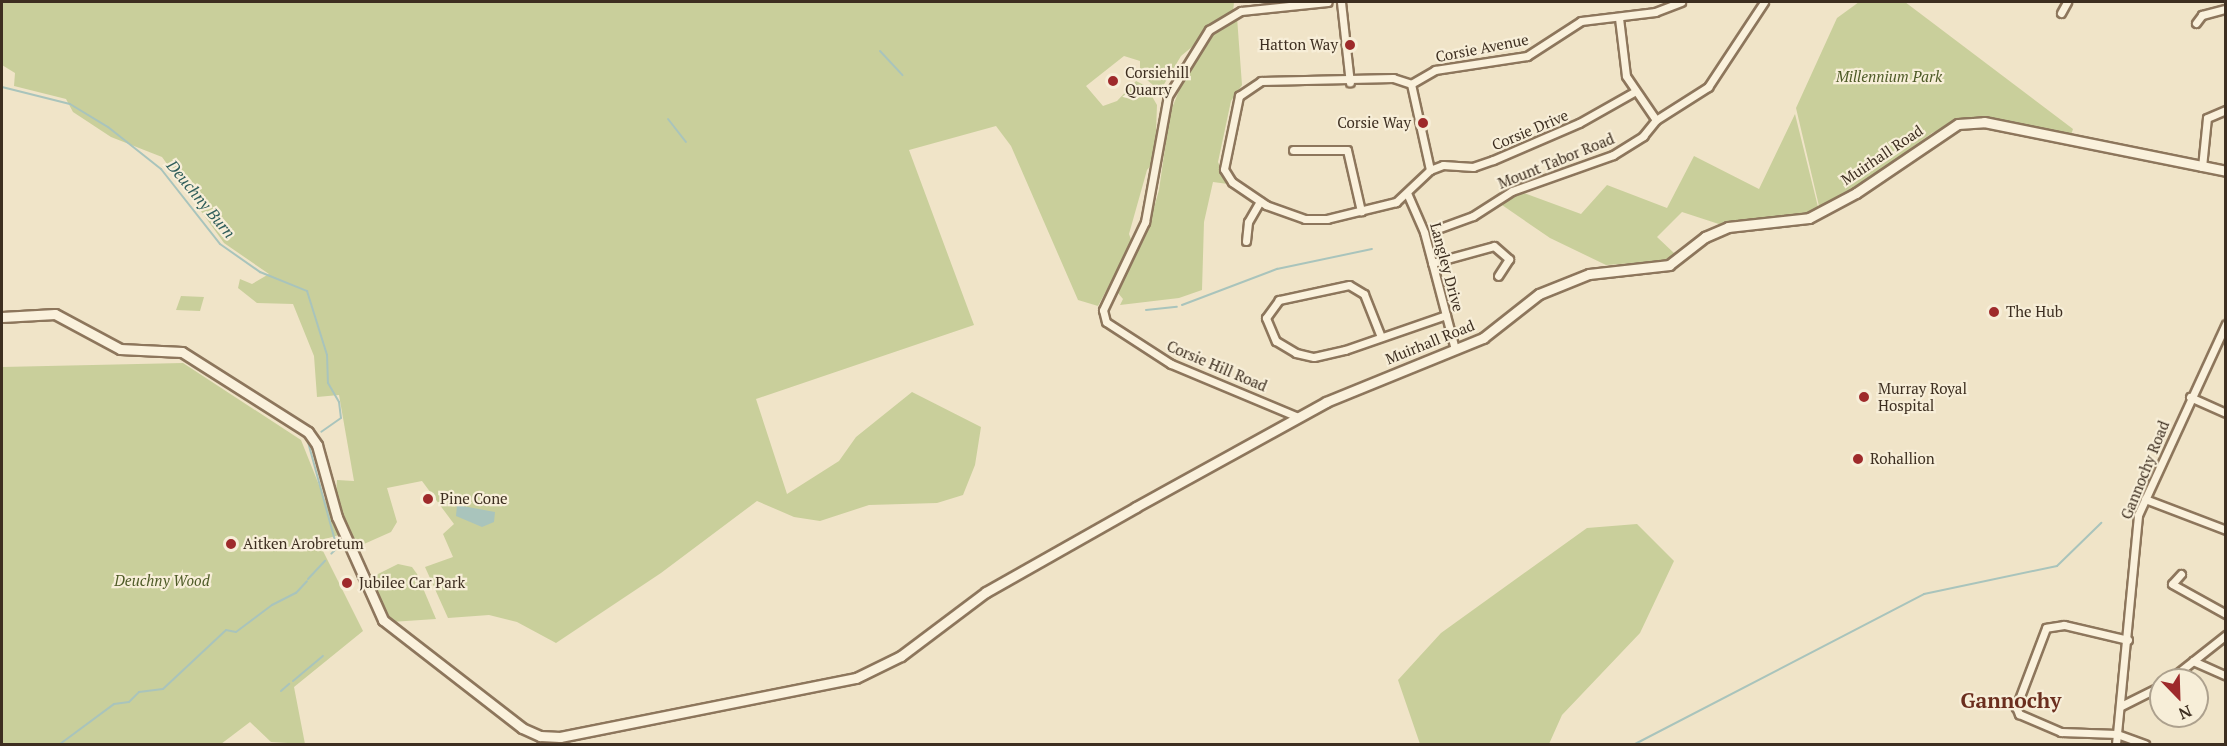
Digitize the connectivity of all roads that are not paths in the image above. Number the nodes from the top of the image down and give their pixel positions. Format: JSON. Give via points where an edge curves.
{"nodes":[{"id":1,"x":1328,"y":2,"type":"edge"},
{"id":2,"x":1341,"y":2,"type":"edge"},
{"id":3,"x":1681,"y":2,"type":"edge"},
{"id":4,"x":1764,"y":2,"type":"edge"},
{"id":5,"x":2067,"y":2,"type":"edge"},
{"id":6,"x":2223,"y":2,"type":"edge"},
{"id":7,"x":2225,"y":10,"type":"edge"},
{"id":8,"x":2061,"y":13,"type":"dead end"},
{"id":9,"x":1619,"y":18,"type":"junction"},
{"id":10,"x":2196,"y":23,"type":"dead end"},
{"id":11,"x":1350,"y":82,"type":"junction"},
{"id":12,"x":1411,"y":84,"type":"junction"},
{"id":13,"x":1634,"y":92,"type":"junction"},
{"id":14,"x":2226,"y":110,"type":"edge"},
{"id":15,"x":1656,"y":120,"type":"junction"},
{"id":16,"x":1293,"y":150,"type":"dead end"},
{"id":17,"x":2202,"y":167,"type":"junction"},
{"id":18,"x":1430,"y":170,"type":"junction"},
{"id":19,"x":2226,"y":171,"type":"edge"},
{"id":20,"x":1407,"y":193,"type":"junction"},
{"id":21,"x":1260,"y":201,"type":"junction"},
{"id":22,"x":1361,"y":211,"type":"junction"},
{"id":23,"x":1440,"y":228,"type":"dead end"},
{"id":24,"x":1246,"y":241,"type":"dead end"},
{"id":25,"x":1432,"y":263,"type":"junction"},
{"id":26,"x":1498,"y":276,"type":"dead end"},
{"id":27,"x":1446,"y":315,"type":"junction"},
{"id":28,"x":2,"y":317,"type":"edge"},
{"id":29,"x":2226,"y":324,"type":"edge"},
{"id":30,"x":1381,"y":337,"type":"junction"},
{"id":31,"x":1455,"y":349,"type":"junction"},
{"id":32,"x":2190,"y":397,"type":"junction"},
{"id":33,"x":2226,"y":413,"type":"edge"},
{"id":34,"x":1298,"y":417,"type":"junction"},
{"id":35,"x":2145,"y":499,"type":"junction"},
{"id":36,"x":2226,"y":530,"type":"edge"},
{"id":37,"x":2181,"y":574,"type":"dead end"},
{"id":38,"x":2226,"y":614,"type":"edge"},
{"id":39,"x":2226,"y":635,"type":"edge"},
{"id":40,"x":2128,"y":640,"type":"junction"},
{"id":41,"x":2193,"y":661,"type":"junction"},
{"id":42,"x":2184,"y":668,"type":"edge"},
{"id":43,"x":2226,"y":676,"type":"edge"},
{"id":44,"x":2149,"y":692,"type":"edge"},
{"id":45,"x":2121,"y":706,"type":"junction"},
{"id":46,"x":2117,"y":734,"type":"junction"},
{"id":47,"x":2116,"y":744,"type":"edge"},
{"id":48,"x":2145,"y":744,"type":"edge"}],
"edges":[{"from":1,"to":34,"type":"street","name":"Corsie Hill Road","via":[[1241,11],[1209,30],[1168,96],[1145,222],[1102,310],[1106,322],[1171,364]]},
{"from":2,"to":11,"type":"street"},
{"from":3,"to":9,"type":"street","name":"Corsie Avenue"},
{"from":4,"to":15,"type":"street","name":"Mount Tabor Road","via":[[1708,87]]},
{"from":5,"to":8,"type":"street"},
{"from":6,"to":7,"type":"street"},
{"from":7,"to":10,"type":"street","via":[[2202,15]]},
{"from":9,"to":12,"type":"street","name":"Corsie Avenue","via":[[1577,23],[1527,56],[1436,70]]},
{"from":9,"to":13,"type":"street","via":[[1624,68]]},
{"from":11,"to":12,"type":"street","via":[[1393,78]]},
{"from":11,"to":21,"type":"street","via":[[1270,80],[1242,91],[1224,169],[1232,182]]},
{"from":12,"to":18,"type":"street"},
{"from":13,"to":15,"type":"street"},
{"from":13,"to":18,"type":"street","name":"Corsie Drive","via":[[1583,122],[1494,160],[1473,167],[1443,165]]},
{"from":14,"to":17,"type":"street","via":[[2207,118]]},
{"from":15,"to":23,"type":"street","name":"Mount Tabor Road","via":[[1643,136],[1613,155],[1512,191],[1473,216]]},
{"from":16,"to":22,"type":"street","via":[[1347,150]]},
{"from":17,"to":19,"type":"street","name":"Muirhall Road"},
{"from":17,"to":31,"type":"street","name":"Muirhall Road","via":[[1984,122],[1958,124],[1877,180],[1809,218],[1728,228],[1705,237],[1669,265],[1567,281],[1539,294],[1496,330]]},
{"from":18,"to":20,"type":"street"},
{"from":20,"to":22,"type":"street","via":[[1396,202]]},
{"from":20,"to":25,"type":"street","name":"Langley Drive","via":[[1419,215]]},
{"from":21,"to":22,"type":"street","via":[[1308,220]]},
{"from":21,"to":24,"type":"street","via":[[1248,222]]},
{"from":25,"to":26,"type":"street","via":[[1494,246],[1509,259]]},
{"from":25,"to":27,"type":"street","name":"Langley Drive"},
{"from":27,"to":30,"type":"street"},
{"from":27,"to":31,"type":"street","name":"Langley Drive"},
{"from":28,"to":34,"type":"street","name":"Muirhall Road","via":[[55,314],[120,349],[183,352],[308,432],[316,445],[337,517],[383,620],[498,712],[540,736],[565,736],[856,678],[901,656],[986,592]]},
{"from":29,"to":32,"type":"street","name":"Gannochy Road"},
{"from":30,"to":30,"type":"street","via":[[1329,355],[1304,356],[1276,340],[1266,318],[1279,300],[1349,285],[1364,294]]},
{"from":31,"to":34,"type":"street","name":"Muirhall Road"},
{"from":32,"to":33,"type":"street"},
{"from":32,"to":35,"type":"street","name":"Gannochy Road"},
{"from":35,"to":36,"type":"street"},
{"from":35,"to":40,"type":"street","name":"Gannochy Road","via":[[2135,532]]},
{"from":37,"to":38,"type":"street","via":[[2172,584]]},
{"from":39,"to":41,"type":"street"},
{"from":40,"to":45,"type":"street","name":"Gannochy Road"},
{"from":40,"to":46,"type":"street","via":[[2064,624],[2046,628],[2016,707],[2019,714],[2061,732]]},
{"from":41,"to":42,"type":"street"},
{"from":41,"to":43,"type":"street"},
{"from":44,"to":45,"type":"street"},
{"from":45,"to":46,"type":"street","name":"Gannochy Road"},
{"from":46,"to":47,"type":"street","name":"Gannochy Road"},
{"from":46,"to":48,"type":"street"}]}
